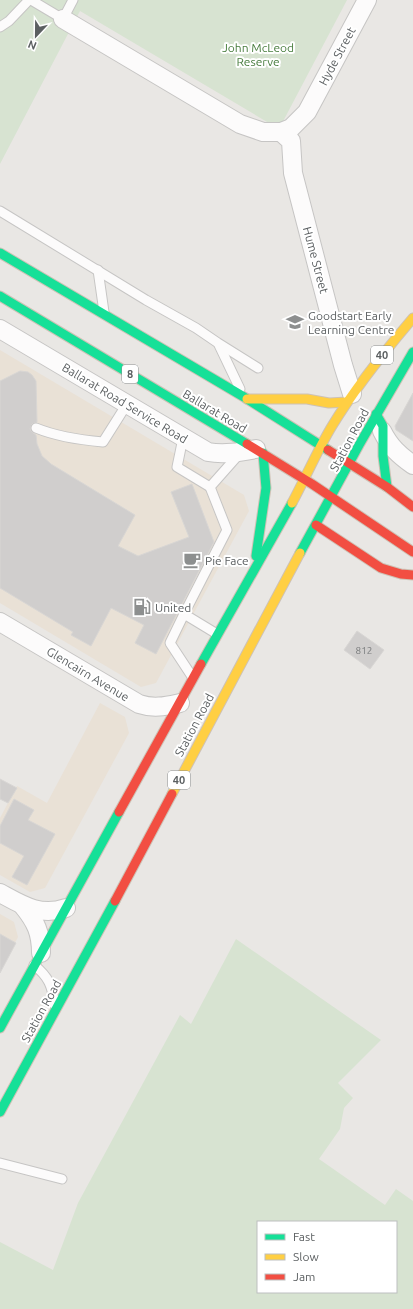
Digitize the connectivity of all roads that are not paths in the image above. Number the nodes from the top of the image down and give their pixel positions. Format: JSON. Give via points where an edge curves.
{"nodes":[{"id":1,"x":30,"y":0,"type":"edge"},
{"id":2,"x":73,"y":0,"type":"edge"},
{"id":3,"x":367,"y":0,"type":"edge"},
{"id":4,"x":43,"y":3,"type":"edge"},
{"id":5,"x":64,"y":19,"type":"junction"},
{"id":6,"x":0,"y":27,"type":"edge"},
{"id":7,"x":283,"y":139,"type":"junction"},
{"id":8,"x":0,"y":211,"type":"edge"},
{"id":9,"x":0,"y":253,"type":"edge"},
{"id":10,"x":98,"y":270,"type":"junction"},
{"id":11,"x":0,"y":296,"type":"edge"},
{"id":12,"x":104,"y":314,"type":"junction"},
{"id":13,"x":413,"y":318,"type":"edge"},
{"id":14,"x":0,"y":329,"type":"edge"},
{"id":15,"x":218,"y":343,"type":"junction"},
{"id":16,"x":413,"y":352,"type":"edge"},
{"id":17,"x":258,"y":368,"type":"dead end"},
{"id":18,"x":246,"y":398,"type":"junction"},
{"id":19,"x":350,"y":398,"type":"junction"},
{"id":20,"x":127,"y":404,"type":"junction"},
{"id":21,"x":376,"y":414,"type":"junction"},
{"id":22,"x":36,"y":428,"type":"dead end"},
{"id":23,"x":382,"y":431,"type":"junction"},
{"id":24,"x":183,"y":438,"type":"junction"},
{"id":25,"x":321,"y":444,"type":"junction"},
{"id":26,"x":253,"y":451,"type":"junction"},
{"id":27,"x":350,"y":463,"type":"junction"},
{"id":28,"x":413,"y":465,"type":"edge"},
{"id":29,"x":304,"y":479,"type":"junction"},
{"id":30,"x":210,"y":487,"type":"junction"},
{"id":31,"x":387,"y":487,"type":"junction"},
{"id":32,"x":332,"y":497,"type":"junction"},
{"id":33,"x":413,"y":506,"type":"edge"},
{"id":34,"x":316,"y":525,"type":"junction"},
{"id":35,"x":413,"y":552,"type":"edge"},
{"id":36,"x":254,"y":569,"type":"junction"},
{"id":37,"x":413,"y":575,"type":"edge"},
{"id":38,"x":184,"y":614,"type":"junction"},
{"id":39,"x":0,"y":622,"type":"edge"},
{"id":40,"x":217,"y":634,"type":"junction"},
{"id":41,"x":193,"y":680,"type":"junction"},
{"id":42,"x":180,"y":703,"type":"junction"},
{"id":43,"x":0,"y":893,"type":"edge"},
{"id":44,"x":23,"y":906,"type":"junction"},
{"id":45,"x":66,"y":908,"type":"junction"},
{"id":46,"x":38,"y":959,"type":"junction"},
{"id":47,"x":56,"y":1009,"type":"junction"},
{"id":48,"x":0,"y":1028,"type":"edge"},
{"id":49,"x":0,"y":1090,"type":"edge"},
{"id":50,"x":9,"y":1094,"type":"junction"},
{"id":51,"x":0,"y":1112,"type":"edge"},
{"id":52,"x":0,"y":1163,"type":"edge"},
{"id":53,"x":62,"y":1179,"type":"dead end"}],
"edges":[{"from":1,"to":4,"type":"lane"},
{"from":1,"to":6,"type":"lane"},
{"from":2,"to":5,"type":"lane"},
{"from":3,"to":7,"type":"street","name":"Hyde Street","via":[[308,112]]},
{"from":4,"to":5,"type":"lane"},
{"from":5,"to":7,"type":"street","via":[[240,124]]},
{"from":7,"to":19,"type":"street","name":"Hume Street","via":[[335,329]]},
{"from":8,"to":10,"type":"lane"},
{"from":9,"to":12,"type":"main road"},
{"from":10,"to":12,"type":"lane"},
{"from":10,"to":15,"type":"lane"},
{"from":11,"to":26,"type":"main road","name":"Ballarat Road","number":"8"},
{"from":12,"to":18,"type":"main road"},
{"from":13,"to":19,"type":"main road","name":"Station Road","number":"40"},
{"from":14,"to":20,"type":"street","name":"Ballarat Road Service Road"},
{"from":15,"to":17,"type":"lane"},
{"from":15,"to":18,"type":"lane"},
{"from":16,"to":21,"type":"main road","name":"Station Road","number":"40"},
{"from":18,"to":19,"type":"main road","via":[[307,399],[329,403]]},
{"from":18,"to":25,"type":"main road"},
{"from":19,"to":25,"type":"main road","name":"Station Road","number":"40"},
{"from":20,"to":22,"type":"lane","via":[[103,442],[51,434]]},
{"from":20,"to":24,"type":"street","name":"Ballarat Road Service Road"},
{"from":21,"to":23,"type":"main road","via":[[383,426]]},
{"from":21,"to":27,"type":"main road","name":"Station Road","number":"40"},
{"from":23,"to":28,"type":"street","via":[[394,450]]},
{"from":23,"to":31,"type":"main road"},
{"from":24,"to":26,"type":"street","name":"Ballarat Road Service Road","via":[[208,452],[217,454]]},
{"from":24,"to":30,"type":"lane","via":[[177,467]]},
{"from":25,"to":27,"type":"main road"},
{"from":25,"to":29,"type":"main road","name":"Station Road","number":"40"},
{"from":26,"to":29,"type":"main road","name":"Ballarat Road","number":"8"},
{"from":26,"to":30,"type":"lane"},
{"from":26,"to":36,"type":"main road","via":[[266,488]]},
{"from":27,"to":31,"type":"main road"},
{"from":27,"to":32,"type":"main road","name":"Station Road","number":"40"},
{"from":29,"to":32,"type":"main road","name":"Ballarat Road","number":"8"},
{"from":29,"to":36,"type":"main road","name":"Station Road","number":"40"},
{"from":30,"to":38,"type":"lane","via":[[227,530]]},
{"from":31,"to":33,"type":"main road"},
{"from":32,"to":34,"type":"main road","name":"Station Road","number":"40"},
{"from":32,"to":35,"type":"main road","name":"Ballarat Road","number":"8"},
{"from":34,"to":37,"type":"main road","via":[[381,568]]},
{"from":34,"to":47,"type":"main road","name":"Station Road","number":"40"},
{"from":36,"to":40,"type":"main road","name":"Station Road","number":"40"},
{"from":38,"to":40,"type":"lane"},
{"from":38,"to":41,"type":"lane","via":[[170,643]]},
{"from":39,"to":42,"type":"street","name":"Glencairn Avenue","via":[[139,704],[161,707]]},
{"from":40,"to":41,"type":"main road","name":"Station Road","number":"40"},
{"from":41,"to":42,"type":"main road","name":"Station Road","number":"40"},
{"from":42,"to":45,"type":"main road","name":"Station Road","number":"40"},
{"from":43,"to":44,"type":"street"},
{"from":44,"to":45,"type":"street","via":[[46,911]]},
{"from":44,"to":46,"type":"street","via":[[37,927],[41,939]]},
{"from":45,"to":46,"type":"main road","name":"Station Road","number":"40"},
{"from":46,"to":47,"type":"lane","via":[[52,990]]},
{"from":46,"to":48,"type":"main road","name":"Station Road","number":"40"},
{"from":47,"to":50,"type":"main road","name":"Station Road","number":"40"},
{"from":49,"to":50,"type":"main road"},
{"from":50,"to":51,"type":"main road","name":"Station Road","number":"40"},
{"from":52,"to":53,"type":"lane"}]}
